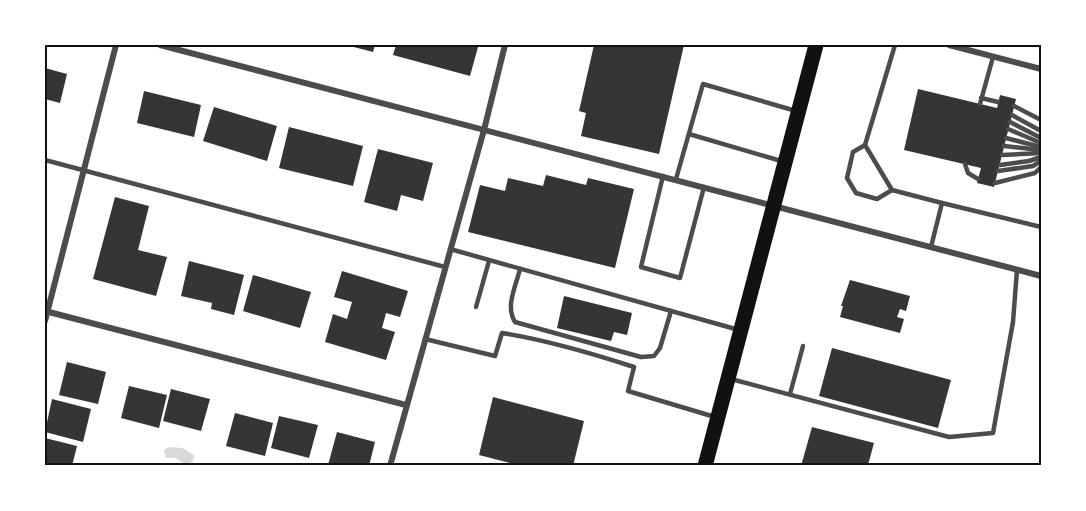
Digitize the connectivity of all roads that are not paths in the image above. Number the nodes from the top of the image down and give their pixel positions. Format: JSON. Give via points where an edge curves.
{"nodes":[{"id":1,"x":116,"y":45,"type":"edge"},
{"id":2,"x":160,"y":45,"type":"edge"},
{"id":3,"x":505,"y":45,"type":"edge"},
{"id":4,"x":816,"y":45,"type":"edge"},
{"id":5,"x":895,"y":45,"type":"edge"},
{"id":6,"x":948,"y":45,"type":"edge"},
{"id":7,"x":993,"y":57,"type":"junction"},
{"id":8,"x":1041,"y":69,"type":"edge"},
{"id":9,"x":998,"y":102,"type":"dead end"},
{"id":10,"x":1014,"y":106,"type":"dead end"},
{"id":11,"x":799,"y":112,"type":"junction"},
{"id":12,"x":1012,"y":115,"type":"dead end"},
{"id":13,"x":1041,"y":120,"type":"edge"},
{"id":14,"x":1010,"y":122,"type":"dead end"},
{"id":15,"x":1008,"y":129,"type":"dead end"},
{"id":16,"x":484,"y":130,"type":"junction"},
{"id":17,"x":1041,"y":131,"type":"edge"},
{"id":18,"x":689,"y":134,"type":"junction"},
{"id":19,"x":1006,"y":138,"type":"dead end"},
{"id":20,"x":1041,"y":138,"type":"edge"},
{"id":21,"x":865,"y":145,"type":"junction"},
{"id":22,"x":1004,"y":146,"type":"dead end"},
{"id":23,"x":1041,"y":152,"type":"edge"},
{"id":24,"x":1002,"y":155,"type":"dead end"},
{"id":25,"x":45,"y":160,"type":"edge"},
{"id":26,"x":785,"y":162,"type":"junction"},
{"id":27,"x":965,"y":164,"type":"dead end"},
{"id":28,"x":1041,"y":167,"type":"edge"},
{"id":29,"x":999,"y":168,"type":"dead end"},
{"id":30,"x":84,"y":171,"type":"junction"},
{"id":31,"x":663,"y":176,"type":"junction"},
{"id":32,"x":676,"y":179,"type":"junction"},
{"id":33,"x":978,"y":179,"type":"dead end"},
{"id":34,"x":996,"y":183,"type":"dead end"},
{"id":35,"x":704,"y":187,"type":"junction"},
{"id":36,"x":892,"y":190,"type":"junction"},
{"id":37,"x":942,"y":203,"type":"junction"},
{"id":38,"x":774,"y":205,"type":"junction"},
{"id":39,"x":1041,"y":227,"type":"edge"},
{"id":40,"x":931,"y":247,"type":"junction"},
{"id":41,"x":450,"y":249,"type":"junction"},
{"id":42,"x":489,"y":261,"type":"junction"},
{"id":43,"x":445,"y":267,"type":"junction"},
{"id":44,"x":520,"y":269,"type":"junction"},
{"id":45,"x":1017,"y":270,"type":"junction"},
{"id":46,"x":1041,"y":276,"type":"edge"},
{"id":47,"x":476,"y":307,"type":"dead end"},
{"id":48,"x":672,"y":311,"type":"junction"},
{"id":49,"x":46,"y":312,"type":"edge"},
{"id":50,"x":45,"y":321,"type":"edge"},
{"id":51,"x":741,"y":330,"type":"junction"},
{"id":52,"x":424,"y":339,"type":"junction"},
{"id":53,"x":803,"y":346,"type":"dead end"},
{"id":54,"x":728,"y":379,"type":"junction"},
{"id":55,"x":790,"y":394,"type":"junction"},
{"id":56,"x":406,"y":405,"type":"junction"},
{"id":57,"x":718,"y":417,"type":"junction"},
{"id":58,"x":390,"y":466,"type":"edge"},
{"id":59,"x":705,"y":466,"type":"edge"}],
"edges":[{"from":1,"to":30,"type":"street"},
{"from":2,"to":16,"type":"street"},
{"from":3,"to":16,"type":"street"},
{"from":4,"to":11,"type":"main road"},
{"from":5,"to":21,"type":"lane"},
{"from":6,"to":7,"type":"street"},
{"from":7,"to":8,"type":"street"},
{"from":7,"to":9,"type":"lane","via":[[980,101]]},
{"from":10,"to":13,"type":"lane"},
{"from":11,"to":18,"type":"lane","via":[[703,84]]},
{"from":11,"to":26,"type":"main road"},
{"from":12,"to":17,"type":"lane"},
{"from":14,"to":20,"type":"lane"},
{"from":15,"to":23,"type":"lane"},
{"from":16,"to":31,"type":"street"},
{"from":16,"to":41,"type":"street"},
{"from":18,"to":26,"type":"lane"},
{"from":18,"to":32,"type":"lane"},
{"from":19,"to":23,"type":"lane"},
{"from":21,"to":36,"type":"lane"},
{"from":21,"to":36,"type":"lane","via":[[853,152],[847,178],[856,193],[877,199]]},
{"from":22,"to":23,"type":"lane"},
{"from":23,"to":24,"type":"lane"},
{"from":23,"to":29,"type":"lane","via":[[1033,166]]},
{"from":25,"to":30,"type":"lane"},
{"from":26,"to":38,"type":"main road"},
{"from":27,"to":33,"type":"lane","via":[[968,173]]},
{"from":28,"to":34,"type":"lane","via":[[1035,173]]},
{"from":30,"to":43,"type":"lane"},
{"from":30,"to":49,"type":"street"},
{"from":31,"to":32,"type":"street"},
{"from":31,"to":35,"type":"lane","via":[[641,267],[680,278]]},
{"from":32,"to":35,"type":"street"},
{"from":35,"to":38,"type":"street"},
{"from":36,"to":37,"type":"lane"},
{"from":37,"to":39,"type":"lane"},
{"from":37,"to":40,"type":"lane"},
{"from":38,"to":40,"type":"street"},
{"from":38,"to":51,"type":"main road"},
{"from":40,"to":45,"type":"street"},
{"from":41,"to":42,"type":"lane"},
{"from":41,"to":43,"type":"street"},
{"from":42,"to":44,"type":"lane"},
{"from":42,"to":47,"type":"lane"},
{"from":43,"to":52,"type":"street"},
{"from":44,"to":48,"type":"lane"},
{"from":44,"to":48,"type":"lane","via":[[510,304],[514,322],[640,357],[654,356],[660,348]]},
{"from":45,"to":46,"type":"street"},
{"from":45,"to":55,"type":"lane","via":[[1013,322],[993,433],[949,437]]},
{"from":48,"to":51,"type":"lane"},
{"from":49,"to":50,"type":"street"},
{"from":49,"to":56,"type":"street"},
{"from":51,"to":54,"type":"main road"},
{"from":52,"to":56,"type":"street"},
{"from":52,"to":57,"type":"lane","via":[[495,356],[502,333],[593,354],[634,368],[628,391]]},
{"from":53,"to":55,"type":"lane"},
{"from":54,"to":55,"type":"lane"},
{"from":54,"to":57,"type":"main road"},
{"from":56,"to":58,"type":"street"},
{"from":57,"to":59,"type":"main road"}]}
